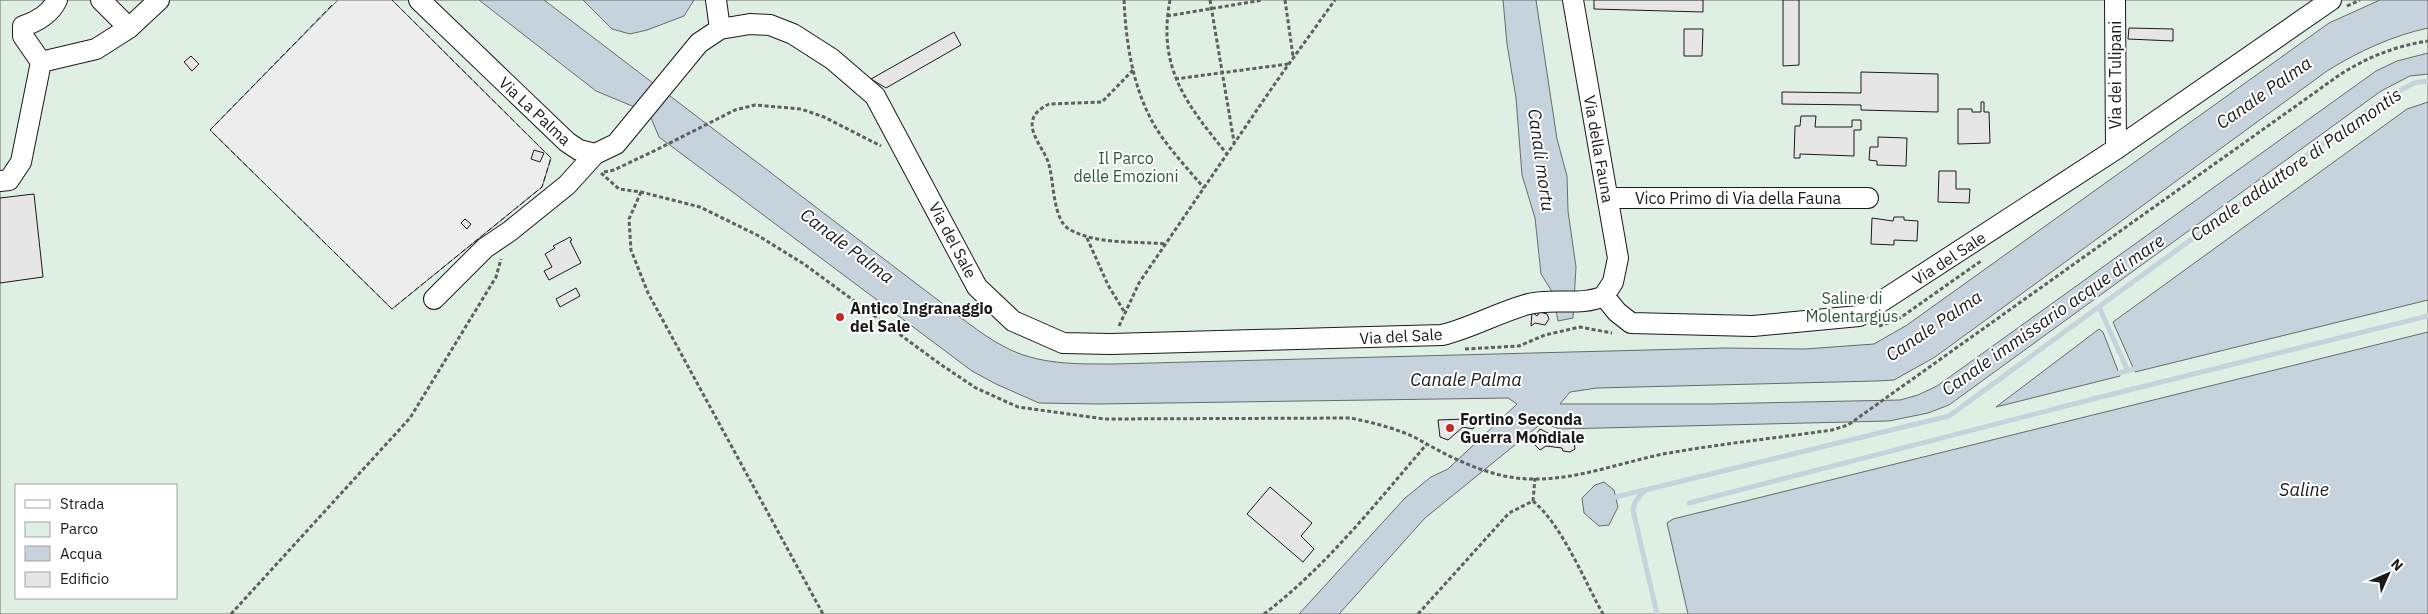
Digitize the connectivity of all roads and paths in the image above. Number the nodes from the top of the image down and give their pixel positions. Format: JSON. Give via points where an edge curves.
{"nodes":[{"id":1,"x":57,"y":0,"type":"edge"},
{"id":2,"x":101,"y":0,"type":"edge"},
{"id":3,"x":159,"y":0,"type":"edge"},
{"id":4,"x":419,"y":0,"type":"edge"},
{"id":5,"x":716,"y":0,"type":"edge"},
{"id":6,"x":1124,"y":0,"type":"edge"},
{"id":7,"x":1170,"y":0,"type":"edge"},
{"id":8,"x":1210,"y":0,"type":"edge"},
{"id":9,"x":1263,"y":0,"type":"edge"},
{"id":10,"x":1284,"y":0,"type":"edge"},
{"id":11,"x":1335,"y":0,"type":"edge"},
{"id":12,"x":1573,"y":0,"type":"edge"},
{"id":13,"x":2115,"y":0,"type":"edge"},
{"id":14,"x":2331,"y":0,"type":"edge"},
{"id":15,"x":1211,"y":8,"type":"junction"},
{"id":16,"x":1167,"y":16,"type":"junction"},
{"id":17,"x":129,"y":28,"type":"junction"},
{"id":18,"x":720,"y":29,"type":"junction"},
{"id":19,"x":2428,"y":41,"type":"edge"},
{"id":20,"x":1293,"y":57,"type":"junction"},
{"id":21,"x":41,"y":62,"type":"junction"},
{"id":22,"x":1288,"y":64,"type":"junction"},
{"id":23,"x":1133,"y":70,"type":"junction"},
{"id":24,"x":1222,"y":73,"type":"junction"},
{"id":25,"x":1175,"y":79,"type":"junction"},
{"id":26,"x":1234,"y":143,"type":"junction"},
{"id":27,"x":883,"y":147,"type":"dead end"},
{"id":28,"x":2116,"y":149,"type":"junction"},
{"id":29,"x":595,"y":154,"type":"junction"},
{"id":30,"x":1227,"y":154,"type":"junction"},
{"id":31,"x":600,"y":173,"type":"junction"},
{"id":32,"x":0,"y":181,"type":"edge"},
{"id":33,"x":1204,"y":188,"type":"junction"},
{"id":34,"x":641,"y":192,"type":"junction"},
{"id":35,"x":1608,"y":198,"type":"junction"},
{"id":36,"x":1868,"y":198,"type":"dead end"},
{"id":37,"x":510,"y":232,"type":"junction"},
{"id":38,"x":1087,"y":238,"type":"junction"},
{"id":39,"x":1166,"y":244,"type":"junction"},
{"id":40,"x":1604,"y":296,"type":"junction"},
{"id":41,"x":434,"y":299,"type":"dead end"},
{"id":42,"x":1125,"y":313,"type":"junction"},
{"id":43,"x":1111,"y":344,"type":"junction"},
{"id":44,"x":1426,"y":445,"type":"junction"},
{"id":45,"x":1535,"y":478,"type":"junction"},
{"id":46,"x":1533,"y":500,"type":"junction"},
{"id":47,"x":230,"y":614,"type":"edge"},
{"id":48,"x":823,"y":614,"type":"edge"},
{"id":49,"x":1264,"y":614,"type":"edge"},
{"id":50,"x":1418,"y":614,"type":"edge"},
{"id":51,"x":1603,"y":614,"type":"edge"}],
"edges":[{"from":1,"to":21,"type":"street","via":[[53,9],[32,24],[23,26],[23,36]]},
{"from":2,"to":17,"type":"street"},
{"from":3,"to":17,"type":"street"},
{"from":4,"to":29,"type":"street","name":"Via La Palma","via":[[567,142],[579,150]]},
{"from":5,"to":18,"type":"street"},
{"from":6,"to":23,"type":"path"},
{"from":7,"to":16,"type":"path"},
{"from":8,"to":15,"type":"path"},
{"from":9,"to":15,"type":"path"},
{"from":10,"to":20,"type":"path"},
{"from":11,"to":20,"type":"path"},
{"from":12,"to":35,"type":"street","name":"Via della Fauna"},
{"from":13,"to":28,"type":"street","name":"Via dei Tulipani"},
{"from":14,"to":28,"type":"street","name":"Via del Sale"},
{"from":15,"to":16,"type":"path"},
{"from":15,"to":24,"type":"path"},
{"from":16,"to":25,"type":"path","via":[[1168,45]]},
{"from":17,"to":21,"type":"street","via":[[96,49]]},
{"from":18,"to":29,"type":"street","name":"Via del Sale","via":[[699,43],[616,144]]},
{"from":18,"to":43,"type":"street","name":"Via del Sale","via":[[750,24],[770,25],[793,34],[832,59],[874,96],[977,287],[1013,321],[1063,343]]},
{"from":19,"to":45,"type":"path","via":[[2375,56],[2338,76],[1848,425],[1665,454],[1576,476]]},
{"from":20,"to":22,"type":"path"},
{"from":21,"to":32,"type":"street","via":[[21,162],[9,180]]},
{"from":22,"to":24,"type":"path"},
{"from":22,"to":26,"type":"path"},
{"from":23,"to":33,"type":"path","via":[[1137,89],[1156,129]]},
{"from":23,"to":38,"type":"path","via":[[1102,102],[1049,104],[1033,118],[1032,129],[1048,159],[1062,222]]},
{"from":24,"to":25,"type":"path"},
{"from":24,"to":26,"type":"path"},
{"from":25,"to":30,"type":"path","via":[[1185,100]]},
{"from":26,"to":30,"type":"path"},
{"from":27,"to":31,"type":"path","via":[[801,109],[755,104],[735,110],[614,170]]},
{"from":28,"to":40,"type":"street","name":"Via del Sale","via":[[1859,316],[1752,326],[1631,323]]},
{"from":29,"to":31,"type":"path"},
{"from":29,"to":37,"type":"street","via":[[567,185]]},
{"from":30,"to":33,"type":"path"},
{"from":31,"to":34,"type":"path","via":[[619,189]]},
{"from":33,"to":39,"type":"path"},
{"from":34,"to":44,"type":"path","via":[[700,207],[757,235],[804,264],[954,374],[1018,407],[1105,419],[1351,418],[1381,424]]},
{"from":34,"to":48,"type":"path","via":[[629,219],[631,250],[648,292]]},
{"from":35,"to":36,"type":"street","name":"Vico Primo di Via della Fauna"},
{"from":35,"to":40,"type":"street","name":"Via della Fauna","via":[[1618,258],[1614,282]]},
{"from":37,"to":41,"type":"street","via":[[485,248]]},
{"from":37,"to":47,"type":"path","via":[[496,276],[410,418]]},
{"from":38,"to":39,"type":"path"},
{"from":38,"to":42,"type":"path","via":[[1108,285]]},
{"from":39,"to":42,"type":"path","via":[[1139,283]]},
{"from":40,"to":43,"type":"street","name":"Via del Sale","via":[[1592,301],[1526,305],[1464,330],[1442,335]]},
{"from":42,"to":43,"type":"path"},
{"from":44,"to":45,"type":"path","via":[[1489,472],[1513,478]]},
{"from":44,"to":49,"type":"path","via":[[1288,596]]},
{"from":45,"to":46,"type":"path"},
{"from":46,"to":50,"type":"path","via":[[1509,514]]},
{"from":46,"to":51,"type":"path","via":[[1557,530]]}]}
